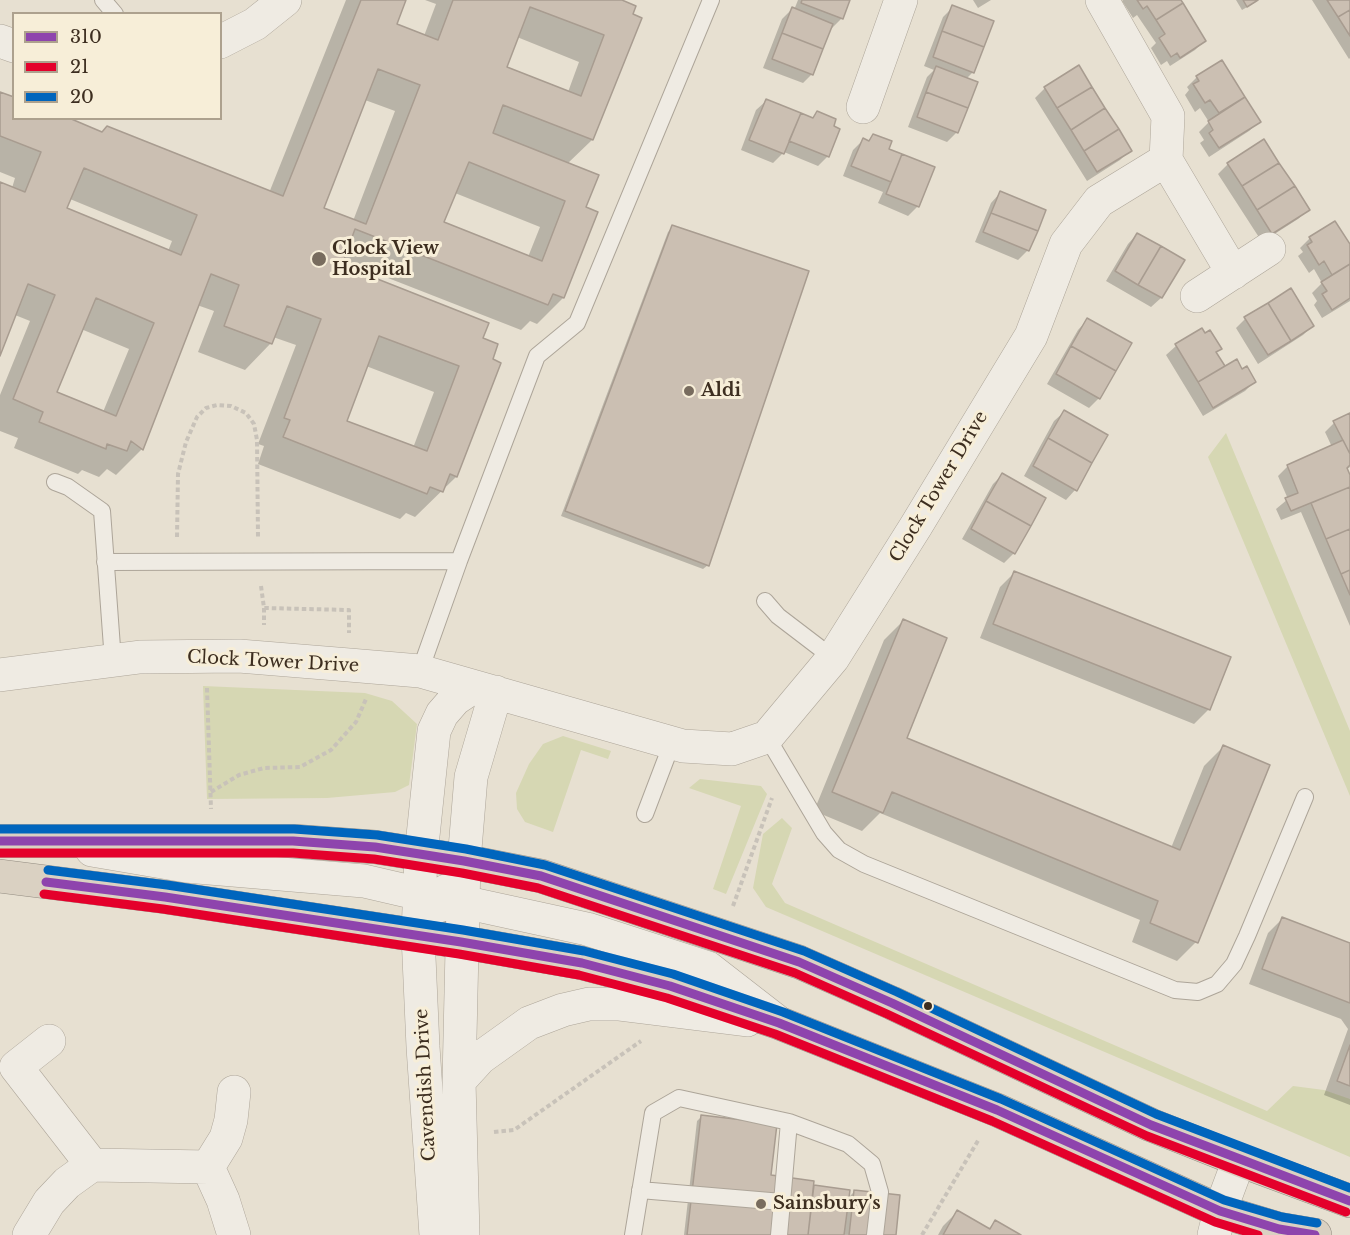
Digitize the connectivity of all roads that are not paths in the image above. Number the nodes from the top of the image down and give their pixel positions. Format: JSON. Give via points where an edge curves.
{"nodes":[{"id":1,"x":103,"y":0,"type":"edge"},
{"id":2,"x":285,"y":0,"type":"edge"},
{"id":3,"x":711,"y":0,"type":"edge"},
{"id":4,"x":901,"y":0,"type":"edge"},
{"id":5,"x":1102,"y":0,"type":"edge"},
{"id":6,"x":113,"y":12,"type":"edge"},
{"id":7,"x":222,"y":41,"type":"edge"},
{"id":8,"x":863,"y":107,"type":"dead end"},
{"id":9,"x":1166,"y":160,"type":"junction"},
{"id":10,"x":1269,"y":249,"type":"dead end"},
{"id":11,"x":1233,"y":273,"type":"junction"},
{"id":12,"x":1197,"y":296,"type":"dead end"},
{"id":13,"x":55,"y":482,"type":"dead end"},
{"id":14,"x":105,"y":561,"type":"junction"},
{"id":15,"x":459,"y":561,"type":"junction"},
{"id":16,"x":765,"y":601,"type":"dead end"},
{"id":17,"x":833,"y":658,"type":"junction"},
{"id":18,"x":113,"y":661,"type":"junction"},
{"id":19,"x":420,"y":671,"type":"junction"},
{"id":20,"x":0,"y":675,"type":"edge"},
{"id":21,"x":485,"y":690,"type":"junction"},
{"id":22,"x":767,"y":737,"type":"junction"},
{"id":23,"x":672,"y":743,"type":"junction"},
{"id":24,"x":1305,"y":797,"type":"dead end"},
{"id":25,"x":645,"y":814,"type":"dead end"},
{"id":26,"x":0,"y":841,"type":"edge"},
{"id":27,"x":43,"y":841,"type":"junction"},
{"id":28,"x":421,"y":855,"type":"junction"},
{"id":29,"x":464,"y":861,"type":"junction"},
{"id":30,"x":0,"y":876,"type":"edge"},
{"id":31,"x":420,"y":894,"type":"junction"},
{"id":32,"x":463,"y":902,"type":"junction"},
{"id":33,"x":418,"y":935,"type":"junction"},
{"id":34,"x":461,"y":942,"type":"junction"},
{"id":35,"x":779,"y":1023,"type":"junction"},
{"id":36,"x":49,"y":1041,"type":"dead end"},
{"id":37,"x":8,"y":1073,"type":"edge"},
{"id":38,"x":459,"y":1081,"type":"junction"},
{"id":39,"x":234,"y":1092,"type":"dead end"},
{"id":40,"x":789,"y":1122,"type":"junction"},
{"id":41,"x":1239,"y":1160,"type":"junction"},
{"id":42,"x":92,"y":1165,"type":"junction"},
{"id":43,"x":208,"y":1167,"type":"junction"},
{"id":44,"x":640,"y":1190,"type":"junction"},
{"id":45,"x":1350,"y":1201,"type":"edge"},
{"id":46,"x":782,"y":1202,"type":"junction"},
{"id":47,"x":1217,"y":1223,"type":"edge"},
{"id":48,"x":29,"y":1235,"type":"edge"},
{"id":49,"x":234,"y":1235,"type":"edge"},
{"id":50,"x":436,"y":1235,"type":"edge"},
{"id":51,"x":463,"y":1235,"type":"edge"},
{"id":52,"x":633,"y":1235,"type":"edge"},
{"id":53,"x":779,"y":1235,"type":"edge"},
{"id":54,"x":875,"y":1235,"type":"edge"},
{"id":55,"x":1315,"y":1235,"type":"edge"}],
"edges":[{"from":1,"to":6,"type":"lane"},
{"from":2,"to":7,"type":"street","via":[[255,24]]},
{"from":3,"to":15,"type":"lane","via":[[577,323],[537,356]]},
{"from":4,"to":8,"type":"street"},
{"from":5,"to":9,"type":"street","via":[[1168,116]]},
{"from":9,"to":11,"type":"street"},
{"from":9,"to":17,"type":"street","name":"Clock Tower Drive","via":[[1099,201],[1066,244],[1031,336]]},
{"from":10,"to":11,"type":"street"},
{"from":11,"to":12,"type":"street"},
{"from":13,"to":14,"type":"lane","via":[[102,511]]},
{"from":14,"to":15,"type":"lane"},
{"from":14,"to":18,"type":"lane"},
{"from":15,"to":19,"type":"lane"},
{"from":16,"to":17,"type":"lane","via":[[778,616]]},
{"from":17,"to":22,"type":"street","name":"Clock Tower Drive"},
{"from":18,"to":19,"type":"street","name":"Clock Tower Drive","via":[[140,657],[239,657]]},
{"from":18,"to":20,"type":"street","name":"Clock Tower Drive"},
{"from":19,"to":21,"type":"street","name":"Clock Tower Drive"},
{"from":21,"to":23,"type":"street","name":"Clock Tower Drive"},
{"from":21,"to":28,"type":"street","via":[[455,699],[434,731]]},
{"from":21,"to":29,"type":"street","via":[[471,777]]},
{"from":22,"to":23,"type":"street","name":"Clock Tower Drive","via":[[732,749]]},
{"from":22,"to":24,"type":"lane","via":[[824,833],[839,850],[864,864],[1175,990],[1198,992],[1208,988],[1217,984],[1234,964]]},
{"from":23,"to":25,"type":"lane"},
{"from":26,"to":27,"type":"highway"},
{"from":27,"to":28,"type":"highway","via":[[293,841]]},
{"from":27,"to":31,"type":"street","name":"Cavendish Drive","via":[[186,866],[363,881]]},
{"from":28,"to":29,"type":"highway"},
{"from":28,"to":31,"type":"street"},
{"from":28,"to":32,"type":"street","via":[[437,883]]},
{"from":29,"to":32,"type":"street","name":"Cavendish Drive"},
{"from":29,"to":41,"type":"highway","via":[[541,876],[799,962],[1141,1120]]},
{"from":30,"to":33,"type":"highway"},
{"from":31,"to":33,"type":"street"},
{"from":31,"to":34,"type":"street","name":"Cavendish Drive","via":[[448,915]]},
{"from":32,"to":34,"type":"street","name":"Cavendish Drive"},
{"from":32,"to":35,"type":"street","via":[[587,929],[708,968]]},
{"from":33,"to":34,"type":"highway"},
{"from":33,"to":50,"type":"street","name":"Cavendish Drive"},
{"from":34,"to":35,"type":"highway","via":[[582,963],[670,986]]},
{"from":34,"to":38,"type":"street","name":"Cavendish Drive"},
{"from":35,"to":38,"type":"street","name":"Cavendish Drive","via":[[589,1004],[529,1023],[480,1058]]},
{"from":35,"to":47,"type":"highway","via":[[997,1110]]},
{"from":36,"to":37,"type":"street"},
{"from":37,"to":42,"type":"street"},
{"from":38,"to":51,"type":"street","name":"Cavendish Drive"},
{"from":39,"to":43,"type":"street","via":[[226,1138]]},
{"from":40,"to":44,"type":"lane","via":[[679,1098],[653,1113]]},
{"from":40,"to":46,"type":"lane"},
{"from":40,"to":54,"type":"lane","via":[[848,1144],[872,1164],[880,1192]]},
{"from":41,"to":45,"type":"highway"},
{"from":41,"to":47,"type":"street"},
{"from":42,"to":43,"type":"street"},
{"from":42,"to":48,"type":"street","via":[[49,1202]]},
{"from":43,"to":49,"type":"street"},
{"from":44,"to":46,"type":"lane"},
{"from":44,"to":52,"type":"lane"},
{"from":46,"to":53,"type":"lane"},
{"from":47,"to":55,"type":"highway"}]}
